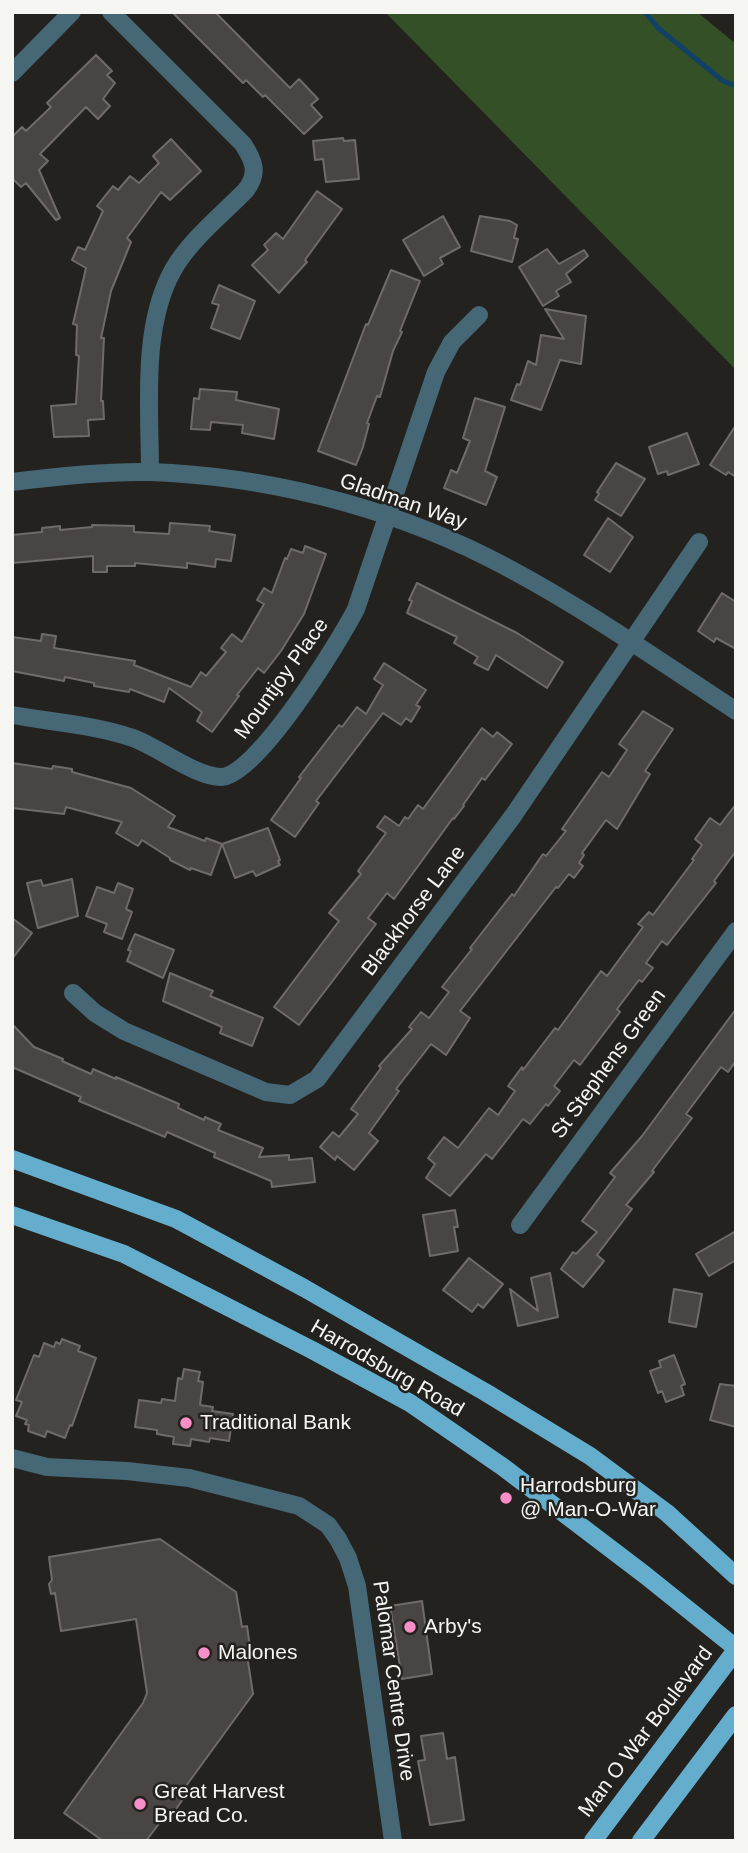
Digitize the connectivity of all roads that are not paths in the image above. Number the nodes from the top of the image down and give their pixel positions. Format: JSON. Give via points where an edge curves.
{"nodes":[{"id":1,"x":72,"y":12,"type":"edge"},
{"id":2,"x":111,"y":12,"type":"edge"},
{"id":3,"x":12,"y":73,"type":"edge"},
{"id":4,"x":479,"y":315,"type":"dead end"},
{"id":5,"x":150,"y":472,"type":"junction"},
{"id":6,"x":12,"y":482,"type":"edge"},
{"id":7,"x":388,"y":516,"type":"junction"},
{"id":8,"x":699,"y":542,"type":"dead end"},
{"id":9,"x":631,"y":643,"type":"junction"},
{"id":10,"x":736,"y":711,"type":"edge"},
{"id":11,"x":12,"y":715,"type":"edge"},
{"id":12,"x":736,"y":931,"type":"edge"},
{"id":13,"x":72,"y":993,"type":"dead end"},
{"id":14,"x":12,"y":1159,"type":"edge"},
{"id":15,"x":12,"y":1215,"type":"edge"},
{"id":16,"x":520,"y":1224,"type":"dead end"},
{"id":17,"x":12,"y":1458,"type":"edge"},
{"id":18,"x":736,"y":1576,"type":"edge"},
{"id":19,"x":736,"y":1649,"type":"edge"},
{"id":20,"x":736,"y":1715,"type":"edge"},
{"id":21,"x":393,"y":1841,"type":"edge"},
{"id":22,"x":593,"y":1841,"type":"edge"},
{"id":23,"x":641,"y":1841,"type":"edge"}],
"edges":[{"from":1,"to":3,"type":"street"},
{"from":2,"to":5,"type":"street","via":[[243,144],[254,170],[246,190],[173,270],[159,302],[152,345]]},
{"from":4,"to":7,"type":"street","name":"Mountjoy Place","via":[[452,342],[436,372]]},
{"from":5,"to":6,"type":"street","name":"Gladman Way"},
{"from":5,"to":7,"type":"street","name":"Gladman Way","via":[[257,484]]},
{"from":7,"to":9,"type":"street","name":"Gladman Way","via":[[516,572]]},
{"from":7,"to":11,"type":"street","name":"Mountjoy Place","via":[[341,639],[251,761],[231,774],[208,775],[132,738]]},
{"from":8,"to":9,"type":"street","name":"Blackhorse Lane"},
{"from":9,"to":10,"type":"street","name":"Gladman Way"},
{"from":9,"to":13,"type":"street","name":"Blackhorse Lane","via":[[513,816],[317,1079],[301,1090],[290,1095],[266,1092],[124,1031]]},
{"from":12,"to":16,"type":"street","name":"St Stephens Green"},
{"from":14,"to":18,"type":"main road","name":"Harrodsburg Road","via":[[176,1219],[473,1385],[590,1456],[667,1513]]},
{"from":15,"to":19,"type":"main road","name":"Harrodsburg Road","via":[[124,1254],[410,1403],[503,1467]]},
{"from":17,"to":21,"type":"street","name":"Palomar Centre Drive","via":[[47,1467],[189,1478],[299,1506],[328,1525],[348,1558],[357,1586]]},
{"from":19,"to":22,"type":"main road","name":"Man O War Boulevard"},
{"from":20,"to":23,"type":"main road"}]}
